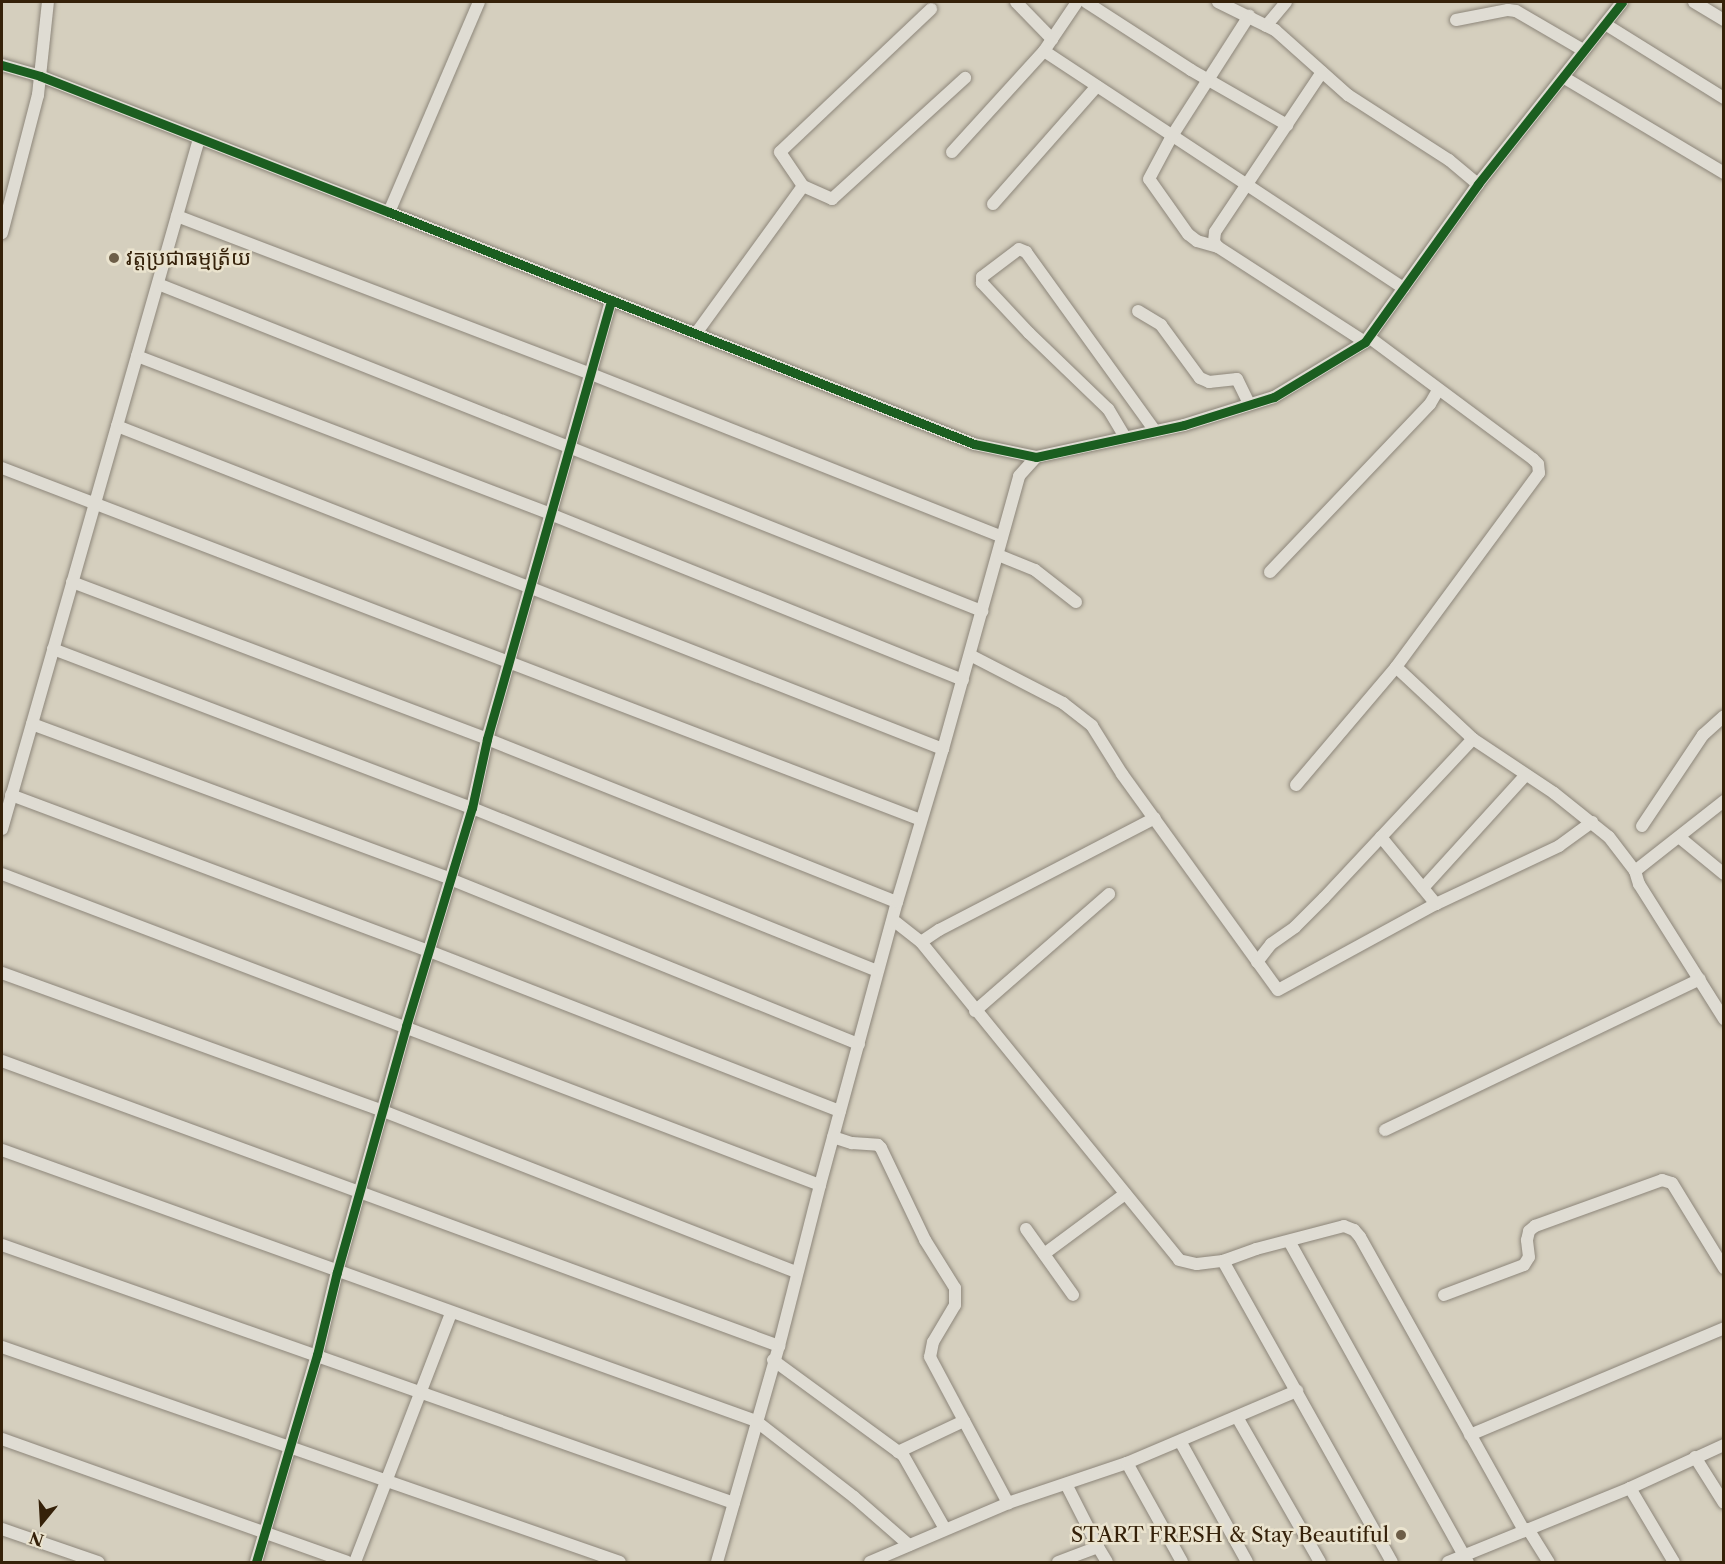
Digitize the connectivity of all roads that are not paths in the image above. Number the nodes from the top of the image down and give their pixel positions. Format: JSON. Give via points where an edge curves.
{"nodes":[{"id":1,"x":48,"y":2,"type":"edge"},
{"id":2,"x":479,"y":2,"type":"edge"},
{"id":3,"x":1016,"y":2,"type":"edge"},
{"id":4,"x":1077,"y":2,"type":"edge"},
{"id":5,"x":1086,"y":2,"type":"edge"},
{"id":6,"x":1218,"y":2,"type":"edge"},
{"id":7,"x":1286,"y":2,"type":"edge"},
{"id":8,"x":1622,"y":2,"type":"edge"},
{"id":9,"x":1694,"y":2,"type":"edge"},
{"id":10,"x":931,"y":9,"type":"dead end"},
{"id":11,"x":1249,"y":16,"type":"junction"},
{"id":12,"x":1456,"y":20,"type":"dead end"},
{"id":13,"x":1724,"y":20,"type":"edge"},
{"id":14,"x":1605,"y":24,"type":"junction"},
{"id":15,"x":1266,"y":26,"type":"junction"},
{"id":16,"x":1052,"y":39,"type":"junction"},
{"id":17,"x":1584,"y":50,"type":"junction"},
{"id":18,"x":1044,"y":51,"type":"junction"},
{"id":19,"x":2,"y":65,"type":"edge"},
{"id":20,"x":1322,"y":72,"type":"junction"},
{"id":21,"x":40,"y":76,"type":"junction"},
{"id":22,"x":1563,"y":77,"type":"junction"},
{"id":23,"x":965,"y":78,"type":"dead end"},
{"id":24,"x":1208,"y":80,"type":"junction"},
{"id":25,"x":1097,"y":86,"type":"junction"},
{"id":26,"x":1724,"y":98,"type":"edge"},
{"id":27,"x":1287,"y":125,"type":"junction"},
{"id":28,"x":1172,"y":136,"type":"junction"},
{"id":29,"x":200,"y":139,"type":"junction"},
{"id":30,"x":952,"y":152,"type":"dead end"},
{"id":31,"x":1723,"y":171,"type":"edge"},
{"id":32,"x":1248,"y":184,"type":"junction"},
{"id":33,"x":1478,"y":184,"type":"junction"},
{"id":34,"x":803,"y":186,"type":"junction"},
{"id":35,"x":993,"y":204,"type":"dead end"},
{"id":36,"x":389,"y":212,"type":"junction"},
{"id":37,"x":177,"y":216,"type":"junction"},
{"id":38,"x":2,"y":233,"type":"edge"},
{"id":39,"x":1218,"y":247,"type":"junction"},
{"id":40,"x":158,"y":284,"type":"junction"},
{"id":41,"x":1404,"y":288,"type":"junction"},
{"id":42,"x":611,"y":300,"type":"junction"},
{"id":43,"x":1138,"y":311,"type":"dead end"},
{"id":44,"x":697,"y":332,"type":"junction"},
{"id":45,"x":1367,"y":340,"type":"junction"},
{"id":46,"x":137,"y":356,"type":"junction"},
{"id":47,"x":591,"y":374,"type":"junction"},
{"id":48,"x":1438,"y":390,"type":"junction"},
{"id":49,"x":1250,"y":404,"type":"junction"},
{"id":50,"x":117,"y":426,"type":"junction"},
{"id":51,"x":1155,"y":431,"type":"junction"},
{"id":52,"x":1125,"y":437,"type":"junction"},
{"id":53,"x":570,"y":447,"type":"junction"},
{"id":54,"x":1036,"y":457,"type":"junction"},
{"id":55,"x":2,"y":468,"type":"edge"},
{"id":56,"x":95,"y":504,"type":"junction"},
{"id":57,"x":550,"y":514,"type":"junction"},
{"id":58,"x":1002,"y":537,"type":"junction"},
{"id":59,"x":998,"y":555,"type":"junction"},
{"id":60,"x":1270,"y":572,"type":"dead end"},
{"id":61,"x":72,"y":582,"type":"junction"},
{"id":62,"x":531,"y":587,"type":"junction"},
{"id":63,"x":1076,"y":602,"type":"dead end"},
{"id":64,"x":982,"y":611,"type":"junction"},
{"id":65,"x":53,"y":649,"type":"junction"},
{"id":66,"x":970,"y":655,"type":"junction"},
{"id":67,"x":508,"y":664,"type":"junction"},
{"id":68,"x":1396,"y":667,"type":"junction"},
{"id":69,"x":963,"y":680,"type":"junction"},
{"id":70,"x":1724,"y":703,"type":"edge"},
{"id":71,"x":1724,"y":716,"type":"edge"},
{"id":72,"x":32,"y":724,"type":"junction"},
{"id":73,"x":1703,"y":735,"type":"junction"},
{"id":74,"x":487,"y":739,"type":"junction"},
{"id":75,"x":1473,"y":739,"type":"junction"},
{"id":76,"x":944,"y":749,"type":"junction"},
{"id":77,"x":1526,"y":775,"type":"junction"},
{"id":78,"x":1296,"y":785,"type":"dead end"},
{"id":79,"x":11,"y":795,"type":"junction"},
{"id":80,"x":1724,"y":801,"type":"edge"},
{"id":81,"x":472,"y":808,"type":"junction"},
{"id":82,"x":1155,"y":818,"type":"junction"},
{"id":83,"x":921,"y":820,"type":"junction"},
{"id":84,"x":1592,"y":822,"type":"junction"},
{"id":85,"x":1642,"y":826,"type":"dead end"},
{"id":86,"x":2,"y":829,"type":"edge"},
{"id":87,"x":1381,"y":837,"type":"junction"},
{"id":88,"x":1678,"y":837,"type":"junction"},
{"id":89,"x":1635,"y":871,"type":"junction"},
{"id":90,"x":2,"y":874,"type":"edge"},
{"id":91,"x":1724,"y":874,"type":"edge"},
{"id":92,"x":450,"y":879,"type":"junction"},
{"id":93,"x":1423,"y":888,"type":"junction"},
{"id":94,"x":1109,"y":894,"type":"dead end"},
{"id":95,"x":897,"y":902,"type":"junction"},
{"id":96,"x":1436,"y":904,"type":"junction"},
{"id":97,"x":893,"y":920,"type":"junction"},
{"id":98,"x":921,"y":942,"type":"junction"},
{"id":99,"x":429,"y":951,"type":"junction"},
{"id":100,"x":1257,"y":962,"type":"junction"},
{"id":101,"x":878,"y":971,"type":"junction"},
{"id":102,"x":2,"y":973,"type":"edge"},
{"id":103,"x":1700,"y":979,"type":"junction"},
{"id":104,"x":975,"y":1011,"type":"junction"},
{"id":105,"x":1724,"y":1019,"type":"edge"},
{"id":106,"x":406,"y":1026,"type":"junction"},
{"id":107,"x":859,"y":1044,"type":"junction"},
{"id":108,"x":2,"y":1061,"type":"edge"},
{"id":109,"x":383,"y":1111,"type":"junction"},
{"id":110,"x":840,"y":1111,"type":"junction"},
{"id":111,"x":1385,"y":1130,"type":"dead end"},
{"id":112,"x":833,"y":1137,"type":"junction"},
{"id":113,"x":2,"y":1150,"type":"edge"},
{"id":114,"x":820,"y":1185,"type":"junction"},
{"id":115,"x":361,"y":1194,"type":"junction"},
{"id":116,"x":1125,"y":1194,"type":"junction"},
{"id":117,"x":1026,"y":1229,"type":"dead end"},
{"id":118,"x":1289,"y":1241,"type":"junction"},
{"id":119,"x":2,"y":1245,"type":"edge"},
{"id":120,"x":1044,"y":1254,"type":"junction"},
{"id":121,"x":1223,"y":1261,"type":"junction"},
{"id":122,"x":1724,"y":1269,"type":"edge"},
{"id":123,"x":337,"y":1272,"type":"junction"},
{"id":124,"x":797,"y":1272,"type":"junction"},
{"id":125,"x":1444,"y":1294,"type":"dead end"},
{"id":126,"x":1073,"y":1295,"type":"dead end"},
{"id":127,"x":451,"y":1313,"type":"junction"},
{"id":128,"x":1724,"y":1328,"type":"edge"},
{"id":129,"x":779,"y":1346,"type":"junction"},
{"id":130,"x":2,"y":1347,"type":"edge"},
{"id":131,"x":317,"y":1355,"type":"junction"},
{"id":132,"x":773,"y":1360,"type":"junction"},
{"id":133,"x":1297,"y":1391,"type":"junction"},
{"id":134,"x":420,"y":1393,"type":"junction"},
{"id":135,"x":1236,"y":1417,"type":"junction"},
{"id":136,"x":756,"y":1421,"type":"junction"},
{"id":137,"x":964,"y":1421,"type":"junction"},
{"id":138,"x":1470,"y":1435,"type":"junction"},
{"id":139,"x":2,"y":1439,"type":"edge"},
{"id":140,"x":1180,"y":1441,"type":"junction"},
{"id":141,"x":1724,"y":1445,"type":"edge"},
{"id":142,"x":290,"y":1447,"type":"junction"},
{"id":143,"x":898,"y":1452,"type":"junction"},
{"id":144,"x":1695,"y":1457,"type":"junction"},
{"id":145,"x":1127,"y":1463,"type":"junction"},
{"id":146,"x":388,"y":1481,"type":"junction"},
{"id":147,"x":1066,"y":1484,"type":"junction"},
{"id":148,"x":1630,"y":1488,"type":"junction"},
{"id":149,"x":734,"y":1503,"type":"junction"},
{"id":150,"x":1008,"y":1503,"type":"junction"},
{"id":151,"x":1724,"y":1503,"type":"edge"},
{"id":152,"x":2,"y":1529,"type":"edge"},
{"id":153,"x":945,"y":1529,"type":"junction"},
{"id":154,"x":1526,"y":1530,"type":"junction"},
{"id":155,"x":265,"y":1532,"type":"junction"},
{"id":156,"x":909,"y":1545,"type":"junction"},
{"id":157,"x":1098,"y":1547,"type":"junction"},
{"id":158,"x":1466,"y":1559,"type":"edge"},
{"id":159,"x":98,"y":1563,"type":"edge"},
{"id":160,"x":256,"y":1563,"type":"edge"},
{"id":161,"x":347,"y":1563,"type":"edge"},
{"id":162,"x":355,"y":1563,"type":"edge"},
{"id":163,"x":620,"y":1563,"type":"edge"},
{"id":164,"x":717,"y":1563,"type":"edge"},
{"id":165,"x":870,"y":1563,"type":"edge"},
{"id":166,"x":1058,"y":1563,"type":"edge"},
{"id":167,"x":1107,"y":1563,"type":"edge"},
{"id":168,"x":1182,"y":1563,"type":"edge"},
{"id":169,"x":1247,"y":1563,"type":"edge"},
{"id":170,"x":1320,"y":1563,"type":"edge"},
{"id":171,"x":1392,"y":1563,"type":"edge"},
{"id":172,"x":1448,"y":1563,"type":"edge"},
{"id":173,"x":1549,"y":1563,"type":"edge"},
{"id":174,"x":1674,"y":1563,"type":"edge"}],
"edges":[{"from":1,"to":21,"type":"street"},
{"from":2,"to":36,"type":"street"},
{"from":3,"to":16,"type":"street"},
{"from":4,"to":16,"type":"street"},
{"from":5,"to":24,"type":"street"},
{"from":6,"to":11,"type":"street"},
{"from":7,"to":15,"type":"street"},
{"from":8,"to":14,"type":"street"},
{"from":9,"to":13,"type":"street"},
{"from":10,"to":34,"type":"street","via":[[780,152]]},
{"from":11,"to":15,"type":"street"},
{"from":11,"to":24,"type":"street"},
{"from":12,"to":17,"type":"street","via":[[1516,11]]},
{"from":14,"to":17,"type":"street"},
{"from":14,"to":26,"type":"street"},
{"from":15,"to":20,"type":"street"},
{"from":16,"to":18,"type":"street"},
{"from":17,"to":22,"type":"street"},
{"from":18,"to":25,"type":"street"},
{"from":18,"to":30,"type":"street"},
{"from":19,"to":21,"type":"street"},
{"from":20,"to":27,"type":"street"},
{"from":20,"to":33,"type":"street","via":[[1348,95],[1449,160]]},
{"from":21,"to":29,"type":"street"},
{"from":21,"to":38,"type":"street"},
{"from":22,"to":31,"type":"street"},
{"from":22,"to":33,"type":"street"},
{"from":23,"to":34,"type":"street","via":[[832,199]]},
{"from":24,"to":27,"type":"street"},
{"from":24,"to":28,"type":"street"},
{"from":25,"to":28,"type":"street"},
{"from":25,"to":35,"type":"street"},
{"from":27,"to":32,"type":"street"},
{"from":28,"to":32,"type":"street"},
{"from":28,"to":39,"type":"street","via":[[1150,175],[1150,183],[1188,234]]},
{"from":29,"to":36,"type":"street"},
{"from":29,"to":37,"type":"street"},
{"from":32,"to":39,"type":"street","via":[[1215,232]]},
{"from":32,"to":41,"type":"street"},
{"from":33,"to":41,"type":"street"},
{"from":34,"to":44,"type":"street"},
{"from":36,"to":42,"type":"street"},
{"from":37,"to":40,"type":"street"},
{"from":37,"to":47,"type":"street"},
{"from":39,"to":45,"type":"street"},
{"from":40,"to":46,"type":"street"},
{"from":40,"to":53,"type":"street"},
{"from":41,"to":45,"type":"street"},
{"from":42,"to":44,"type":"street"},
{"from":42,"to":47,"type":"street"},
{"from":43,"to":49,"type":"street","via":[[1161,325],[1200,378],[1209,382],[1237,379]]},
{"from":44,"to":54,"type":"street","via":[[974,444]]},
{"from":45,"to":48,"type":"street"},
{"from":45,"to":49,"type":"street","via":[[1274,397]]},
{"from":46,"to":50,"type":"street"},
{"from":46,"to":57,"type":"street"},
{"from":47,"to":53,"type":"street"},
{"from":47,"to":58,"type":"street"},
{"from":48,"to":60,"type":"street","via":[[1430,404]]},
{"from":48,"to":68,"type":"street","via":[[1533,459],[1539,473]]},
{"from":49,"to":51,"type":"street"},
{"from":50,"to":56,"type":"street"},
{"from":50,"to":62,"type":"street"},
{"from":51,"to":52,"type":"street"},
{"from":51,"to":52,"type":"street","via":[[1026,252],[1019,249],[982,277],[982,283],[1108,409]]},
{"from":52,"to":54,"type":"street"},
{"from":53,"to":57,"type":"street"},
{"from":53,"to":64,"type":"street"},
{"from":54,"to":58,"type":"street","via":[[1019,476]]},
{"from":55,"to":56,"type":"street"},
{"from":56,"to":61,"type":"street"},
{"from":56,"to":67,"type":"street"},
{"from":57,"to":62,"type":"street"},
{"from":57,"to":69,"type":"street"},
{"from":58,"to":59,"type":"street"},
{"from":59,"to":63,"type":"street","via":[[1035,570]]},
{"from":59,"to":64,"type":"street"},
{"from":61,"to":65,"type":"street"},
{"from":61,"to":74,"type":"street"},
{"from":62,"to":67,"type":"street"},
{"from":62,"to":76,"type":"street"},
{"from":64,"to":66,"type":"street"},
{"from":65,"to":72,"type":"street"},
{"from":65,"to":81,"type":"street"},
{"from":66,"to":69,"type":"street"},
{"from":66,"to":82,"type":"street","via":[[1064,703],[1086,721]]},
{"from":67,"to":74,"type":"street"},
{"from":67,"to":83,"type":"street"},
{"from":68,"to":75,"type":"street"},
{"from":68,"to":78,"type":"street"},
{"from":69,"to":76,"type":"street"},
{"from":70,"to":73,"type":"street"},
{"from":71,"to":73,"type":"street"},
{"from":72,"to":79,"type":"street"},
{"from":72,"to":92,"type":"street"},
{"from":73,"to":85,"type":"street"},
{"from":74,"to":81,"type":"street"},
{"from":74,"to":95,"type":"street"},
{"from":75,"to":77,"type":"street"},
{"from":75,"to":87,"type":"street"},
{"from":76,"to":83,"type":"street"},
{"from":77,"to":84,"type":"street"},
{"from":77,"to":93,"type":"street"},
{"from":79,"to":86,"type":"street"},
{"from":79,"to":99,"type":"street"},
{"from":80,"to":88,"type":"street"},
{"from":81,"to":92,"type":"street"},
{"from":81,"to":101,"type":"street"},
{"from":82,"to":98,"type":"street"},
{"from":82,"to":100,"type":"street"},
{"from":83,"to":95,"type":"street"},
{"from":84,"to":89,"type":"street"},
{"from":84,"to":96,"type":"street","via":[[1559,846]]},
{"from":87,"to":93,"type":"street"},
{"from":87,"to":100,"type":"street"},
{"from":88,"to":89,"type":"street"},
{"from":88,"to":91,"type":"street"},
{"from":89,"to":103,"type":"street","via":[[1639,884]]},
{"from":90,"to":106,"type":"street"},
{"from":92,"to":99,"type":"street"},
{"from":92,"to":107,"type":"street"},
{"from":93,"to":96,"type":"street"},
{"from":94,"to":104,"type":"street"},
{"from":95,"to":97,"type":"street"},
{"from":96,"to":100,"type":"street","via":[[1278,990]]},
{"from":97,"to":98,"type":"street"},
{"from":97,"to":101,"type":"street"},
{"from":98,"to":104,"type":"street"},
{"from":99,"to":106,"type":"street"},
{"from":99,"to":110,"type":"street"},
{"from":101,"to":107,"type":"street"},
{"from":102,"to":109,"type":"street"},
{"from":103,"to":105,"type":"street"},
{"from":103,"to":111,"type":"street"},
{"from":104,"to":116,"type":"street"},
{"from":106,"to":109,"type":"street"},
{"from":106,"to":114,"type":"street"},
{"from":107,"to":110,"type":"street"},
{"from":108,"to":115,"type":"street"},
{"from":109,"to":115,"type":"street"},
{"from":109,"to":124,"type":"street"},
{"from":110,"to":112,"type":"street"},
{"from":112,"to":114,"type":"street"},
{"from":112,"to":137,"type":"street","via":[[881,1148],[925,1240],[955,1288],[955,1305],[933,1342],[930,1357]]},
{"from":113,"to":123,"type":"street"},
{"from":114,"to":124,"type":"street"},
{"from":115,"to":123,"type":"street"},
{"from":115,"to":129,"type":"street"},
{"from":116,"to":120,"type":"street"},
{"from":116,"to":121,"type":"street","via":[[1179,1260],[1197,1264]]},
{"from":117,"to":120,"type":"street"},
{"from":118,"to":121,"type":"street"},
{"from":118,"to":138,"type":"street","via":[[1344,1226],[1360,1237]]},
{"from":118,"to":158,"type":"street"},
{"from":119,"to":131,"type":"street"},
{"from":120,"to":126,"type":"street"},
{"from":121,"to":133,"type":"street"},
{"from":122,"to":125,"type":"street","via":[[1672,1183],[1662,1180],[1535,1226],[1529,1232],[1529,1257],[1524,1265]]},
{"from":123,"to":127,"type":"street"},
{"from":123,"to":131,"type":"street"},
{"from":124,"to":129,"type":"street"},
{"from":127,"to":134,"type":"street"},
{"from":127,"to":136,"type":"street"},
{"from":128,"to":138,"type":"street"},
{"from":129,"to":132,"type":"street"},
{"from":130,"to":142,"type":"street"},
{"from":131,"to":134,"type":"street"},
{"from":131,"to":142,"type":"street"},
{"from":132,"to":136,"type":"street"},
{"from":132,"to":143,"type":"street"},
{"from":133,"to":135,"type":"street"},
{"from":133,"to":171,"type":"street"},
{"from":134,"to":146,"type":"street"},
{"from":134,"to":149,"type":"street"},
{"from":135,"to":140,"type":"street"},
{"from":135,"to":170,"type":"street"},
{"from":136,"to":149,"type":"street"},
{"from":136,"to":156,"type":"street"},
{"from":137,"to":143,"type":"street"},
{"from":137,"to":150,"type":"street"},
{"from":138,"to":154,"type":"street"},
{"from":139,"to":155,"type":"street"},
{"from":140,"to":145,"type":"street"},
{"from":140,"to":169,"type":"street"},
{"from":141,"to":144,"type":"street"},
{"from":142,"to":146,"type":"street"},
{"from":142,"to":155,"type":"street"},
{"from":143,"to":153,"type":"street"},
{"from":144,"to":148,"type":"street"},
{"from":144,"to":151,"type":"street"},
{"from":145,"to":147,"type":"street"},
{"from":145,"to":168,"type":"street"},
{"from":146,"to":162,"type":"street"},
{"from":146,"to":163,"type":"street"},
{"from":147,"to":150,"type":"street"},
{"from":147,"to":157,"type":"street"},
{"from":148,"to":154,"type":"street"},
{"from":148,"to":174,"type":"street"},
{"from":149,"to":164,"type":"street"},
{"from":150,"to":153,"type":"street"},
{"from":152,"to":159,"type":"street"},
{"from":153,"to":156,"type":"street"},
{"from":154,"to":158,"type":"street"},
{"from":154,"to":173,"type":"street"},
{"from":155,"to":160,"type":"street"},
{"from":155,"to":161,"type":"street"},
{"from":156,"to":165,"type":"street"},
{"from":157,"to":166,"type":"street"},
{"from":157,"to":167,"type":"street"},
{"from":158,"to":172,"type":"street"}]}
